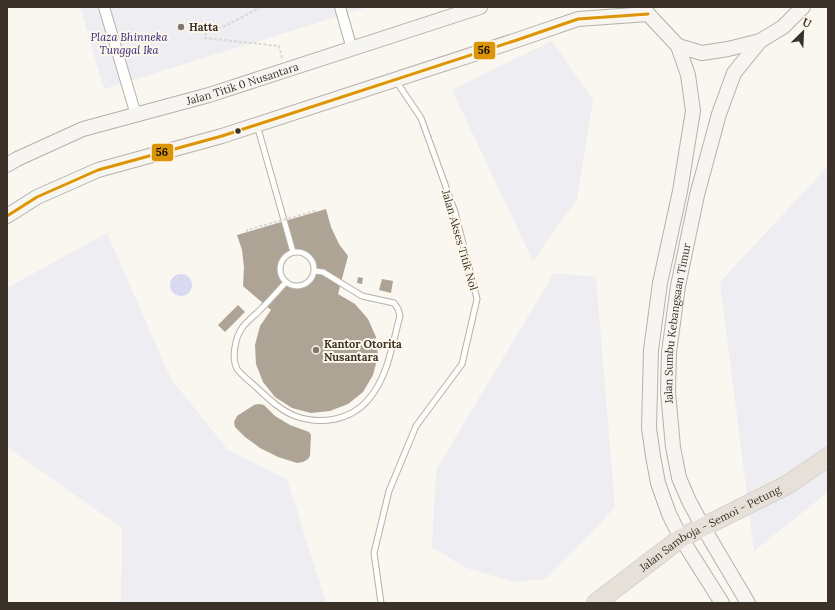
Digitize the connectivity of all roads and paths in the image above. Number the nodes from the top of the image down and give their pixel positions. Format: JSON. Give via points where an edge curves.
{"nodes":[{"id":1,"x":104,"y":7,"type":"edge"},
{"id":2,"x":261,"y":7,"type":"edge"},
{"id":3,"x":340,"y":7,"type":"edge"},
{"id":4,"x":480,"y":7,"type":"edge"},
{"id":5,"x":803,"y":7,"type":"edge"},
{"id":6,"x":645,"y":10,"type":"edge"},
{"id":7,"x":760,"y":41,"type":"junction"},
{"id":8,"x":678,"y":46,"type":"junction"},
{"id":9,"x":352,"y":49,"type":"junction"},
{"id":10,"x":286,"y":70,"type":"junction"},
{"id":11,"x":395,"y":80,"type":"junction"},
{"id":12,"x":136,"y":115,"type":"junction"},
{"id":13,"x":257,"y":124,"type":"junction"},
{"id":14,"x":7,"y":165,"type":"edge"},
{"id":15,"x":315,"y":212,"type":"dead end"},
{"id":16,"x":7,"y":216,"type":"edge"},
{"id":17,"x":284,"y":220,"type":"junction"},
{"id":18,"x":248,"y":232,"type":"dead end"},
{"id":19,"x":294,"y":252,"type":"junction"},
{"id":20,"x":315,"y":271,"type":"junction"},
{"id":21,"x":286,"y":282,"type":"junction"},
{"id":22,"x":828,"y":457,"type":"edge"},
{"id":23,"x":703,"y":527,"type":"junction"},
{"id":24,"x":681,"y":538,"type":"junction"},
{"id":25,"x":381,"y":603,"type":"edge"},
{"id":26,"x":596,"y":603,"type":"edge"},
{"id":27,"x":722,"y":603,"type":"edge"},
{"id":28,"x":748,"y":603,"type":"edge"}],
"edges":[{"from":1,"to":12,"type":"street"},
{"from":2,"to":10,"type":"path","via":[[206,34],[205,38],[279,46]]},
{"from":3,"to":9,"type":"street"},
{"from":4,"to":9,"type":"street","name":"Jalan Titik 0 Nusantara"},
{"from":5,"to":7,"type":"street","name":"Jalan Sumbu Kebangsaan Timur","via":[[783,27]]},
{"from":6,"to":8,"type":"street","name":"Jalan Sumbu Kebangsaan Timur"},
{"from":6,"to":11,"type":"street","via":[[578,19]]},
{"from":7,"to":8,"type":"street","name":"Jalan Sumbu Kebangsaan Timur","via":[[702,53]]},
{"from":7,"to":23,"type":"street","name":"Jalan Sumbu Kebangsaan Timur","via":[[734,73],[719,114],[694,210],[678,286],[669,352],[668,392],[672,447],[679,478]]},
{"from":8,"to":24,"type":"street","name":"Jalan Sumbu Kebangsaan Timur","via":[[688,75],[693,111],[680,191],[660,283],[651,350],[649,428],[658,483]]},
{"from":9,"to":10,"type":"street","name":"Jalan Titik 0 Nusantara"},
{"from":10,"to":12,"type":"street","name":"Jalan Titik 0 Nusantara"},
{"from":11,"to":13,"type":"street"},
{"from":11,"to":25,"type":"lane","name":"Jalan Akses Titik Nol","via":[[422,118],[455,212],[477,299],[462,364],[416,426],[389,491],[374,553]]},
{"from":12,"to":14,"type":"street","name":"Jalan Titik 0 Nusantara","via":[[83,130]]},
{"from":13,"to":16,"type":"street","via":[[98,170],[38,197]]},
{"from":13,"to":17,"type":"lane"},
{"from":15,"to":17,"type":"path","bridge":true},
{"from":17,"to":18,"type":"path","bridge":true,"via":[[247,230]]},
{"from":17,"to":19,"type":"lane"},
{"from":19,"to":20,"type":"lane","via":[[302,252],[309,256],[314,263]]},
{"from":19,"to":21,"type":"lane","via":[[285,257],[280,265],[281,275]]},
{"from":20,"to":21,"type":"lane","via":[[311,280],[304,286],[294,286]]},
{"from":20,"to":21,"type":"lane","via":[[323,272],[362,296],[394,303],[400,316],[385,371],[378,386],[367,401],[353,412],[336,419],[314,421],[294,416],[273,403],[237,369],[234,356],[244,324]]},
{"from":22,"to":23,"type":"highway","name":"Jalan Samboja - Semoi - Petung","via":[[788,485]]},
{"from":23,"to":24,"type":"highway","name":"Jalan Samboja - Semoi - Petung"},
{"from":23,"to":28,"type":"street","name":"Jalan Sumbu Kebangsaan Timur"},
{"from":24,"to":26,"type":"highway","name":"Jalan Samboja - Semoi - Petung"},
{"from":24,"to":27,"type":"street","name":"Jalan Sumbu Kebangsaan Timur"}]}
